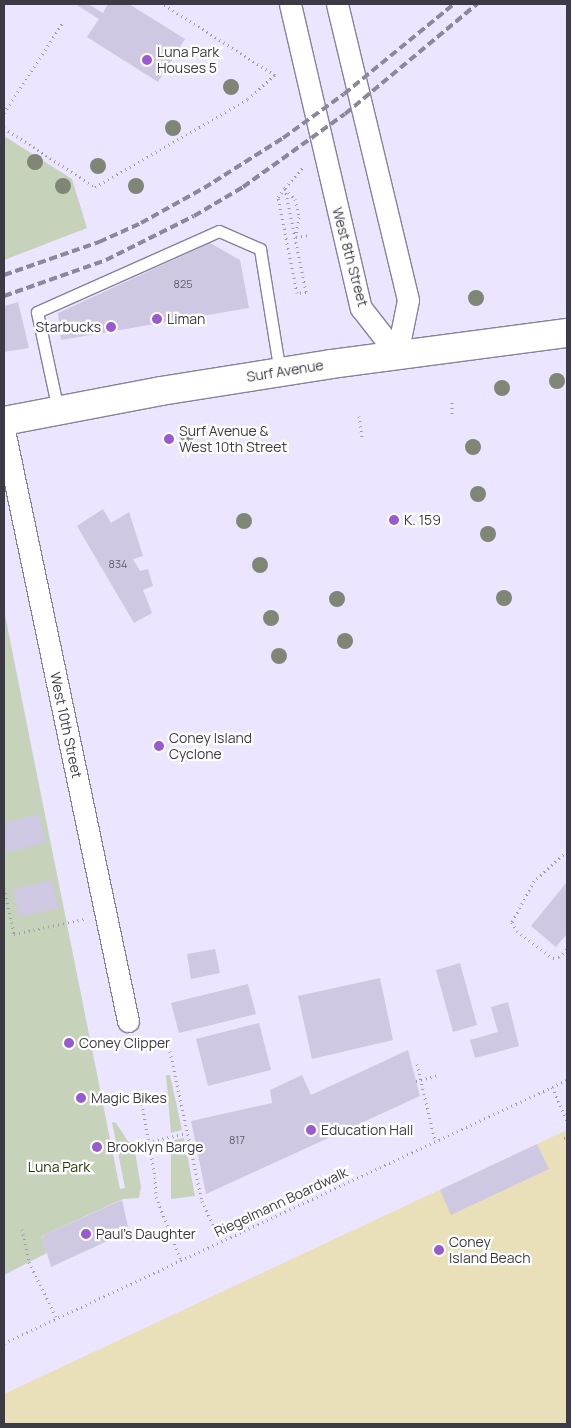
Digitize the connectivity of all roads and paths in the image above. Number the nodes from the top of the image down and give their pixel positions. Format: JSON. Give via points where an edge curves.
{"nodes":[{"id":1,"x":163,"y":4,"type":"edge"},
{"id":2,"x":290,"y":4,"type":"edge"},
{"id":3,"x":337,"y":4,"type":"edge"},
{"id":4,"x":63,"y":22,"type":"dead end"},
{"id":5,"x":4,"y":114,"type":"edge"},
{"id":6,"x":4,"y":128,"type":"edge"},
{"id":7,"x":305,"y":165,"type":"dead end"},
{"id":8,"x":285,"y":188,"type":"junction"},
{"id":9,"x":310,"y":235,"type":"dead end"},
{"id":10,"x":296,"y":237,"type":"junction"},
{"id":11,"x":567,"y":334,"type":"edge"},
{"id":12,"x":397,"y":354,"type":"junction"},
{"id":13,"x":280,"y":372,"type":"junction"},
{"id":14,"x":452,"y":402,"type":"dead end"},
{"id":15,"x":58,"y":410,"type":"junction"},
{"id":16,"x":452,"y":415,"type":"dead end"},
{"id":17,"x":359,"y":416,"type":"dead end"},
{"id":18,"x":4,"y":421,"type":"edge"},
{"id":19,"x":4,"y":430,"type":"edge"},
{"id":20,"x":362,"y":437,"type":"dead end"},
{"id":21,"x":567,"y":851,"type":"edge"},
{"id":22,"x":4,"y":888,"type":"edge"},
{"id":23,"x":105,"y":915,"type":"junction"},
{"id":24,"x":567,"y":949,"type":"edge"},
{"id":25,"x":128,"y":1021,"type":"dead end"},
{"id":26,"x":170,"y":1051,"type":"dead end"},
{"id":27,"x":417,"y":1064,"type":"dead end"},
{"id":28,"x":439,"y":1075,"type":"dead end"},
{"id":29,"x":421,"y":1080,"type":"junction"},
{"id":30,"x":567,"y":1080,"type":"edge"},
{"id":31,"x":416,"y":1081,"type":"dead end"},
{"id":32,"x":552,"y":1088,"type":"junction"},
{"id":33,"x":141,"y":1100,"type":"dead end"},
{"id":34,"x":567,"y":1121,"type":"edge"},
{"id":35,"x":188,"y":1133,"type":"junction"},
{"id":36,"x":436,"y":1141,"type":"junction"},
{"id":37,"x":148,"y":1142,"type":"junction"},
{"id":38,"x":22,"y":1229,"type":"dead end"},
{"id":39,"x":221,"y":1242,"type":"junction"},
{"id":40,"x":181,"y":1260,"type":"junction"},
{"id":41,"x":57,"y":1319,"type":"junction"},
{"id":42,"x":4,"y":1343,"type":"edge"}],
"edges":[{"from":1,"to":6,"type":"path","via":[[275,75],[248,99],[95,187]]},
{"from":2,"to":12,"type":"street","name":"West 8th Street","via":[[361,308]]},
{"from":3,"to":12,"type":"street","via":[[408,300]]},
{"from":4,"to":5,"type":"path"},
{"from":7,"to":8,"type":"path"},
{"from":8,"to":10,"type":"path"},
{"from":8,"to":10,"type":"path","via":[[295,199],[299,217]]},
{"from":8,"to":10,"type":"path","via":[[278,197],[297,294],[306,292]]},
{"from":9,"to":10,"type":"path"},
{"from":11,"to":12,"type":"main road","name":"Surf Avenue"},
{"from":12,"to":13,"type":"main road","name":"Surf Avenue"},
{"from":13,"to":15,"type":"main road","name":"Surf Avenue"},
{"from":13,"to":15,"type":"lane","via":[[260,249],[219,231],[37,312]]},
{"from":14,"to":16,"type":"path"},
{"from":15,"to":18,"type":"main road","name":"Surf Avenue"},
{"from":17,"to":20,"type":"path"},
{"from":19,"to":23,"type":"street","name":"West 10th Street"},
{"from":21,"to":24,"type":"path","via":[[534,881],[512,922],[517,932],[553,958]]},
{"from":22,"to":23,"type":"path","via":[[14,934]]},
{"from":23,"to":25,"type":"street","name":"West 10th Street"},
{"from":26,"to":35,"type":"path"},
{"from":27,"to":29,"type":"path"},
{"from":28,"to":29,"type":"path"},
{"from":29,"to":31,"type":"path"},
{"from":29,"to":36,"type":"path"},
{"from":30,"to":32,"type":"path","name":"Riegelmann Boardwalk"},
{"from":32,"to":34,"type":"path"},
{"from":32,"to":36,"type":"path","name":"Riegelmann Boardwalk"},
{"from":33,"to":37,"type":"path"},
{"from":35,"to":37,"type":"path"},
{"from":35,"to":39,"type":"path","via":[[202,1201]]},
{"from":36,"to":39,"type":"path","name":"Riegelmann Boardwalk"},
{"from":37,"to":40,"type":"path","via":[[156,1177],[156,1197]]},
{"from":38,"to":41,"type":"path","via":[[30,1262]]},
{"from":39,"to":40,"type":"path","name":"Riegelmann Boardwalk"},
{"from":40,"to":41,"type":"path","name":"Riegelmann Boardwalk"},
{"from":41,"to":42,"type":"path","name":"Riegelmann Boardwalk"}]}
